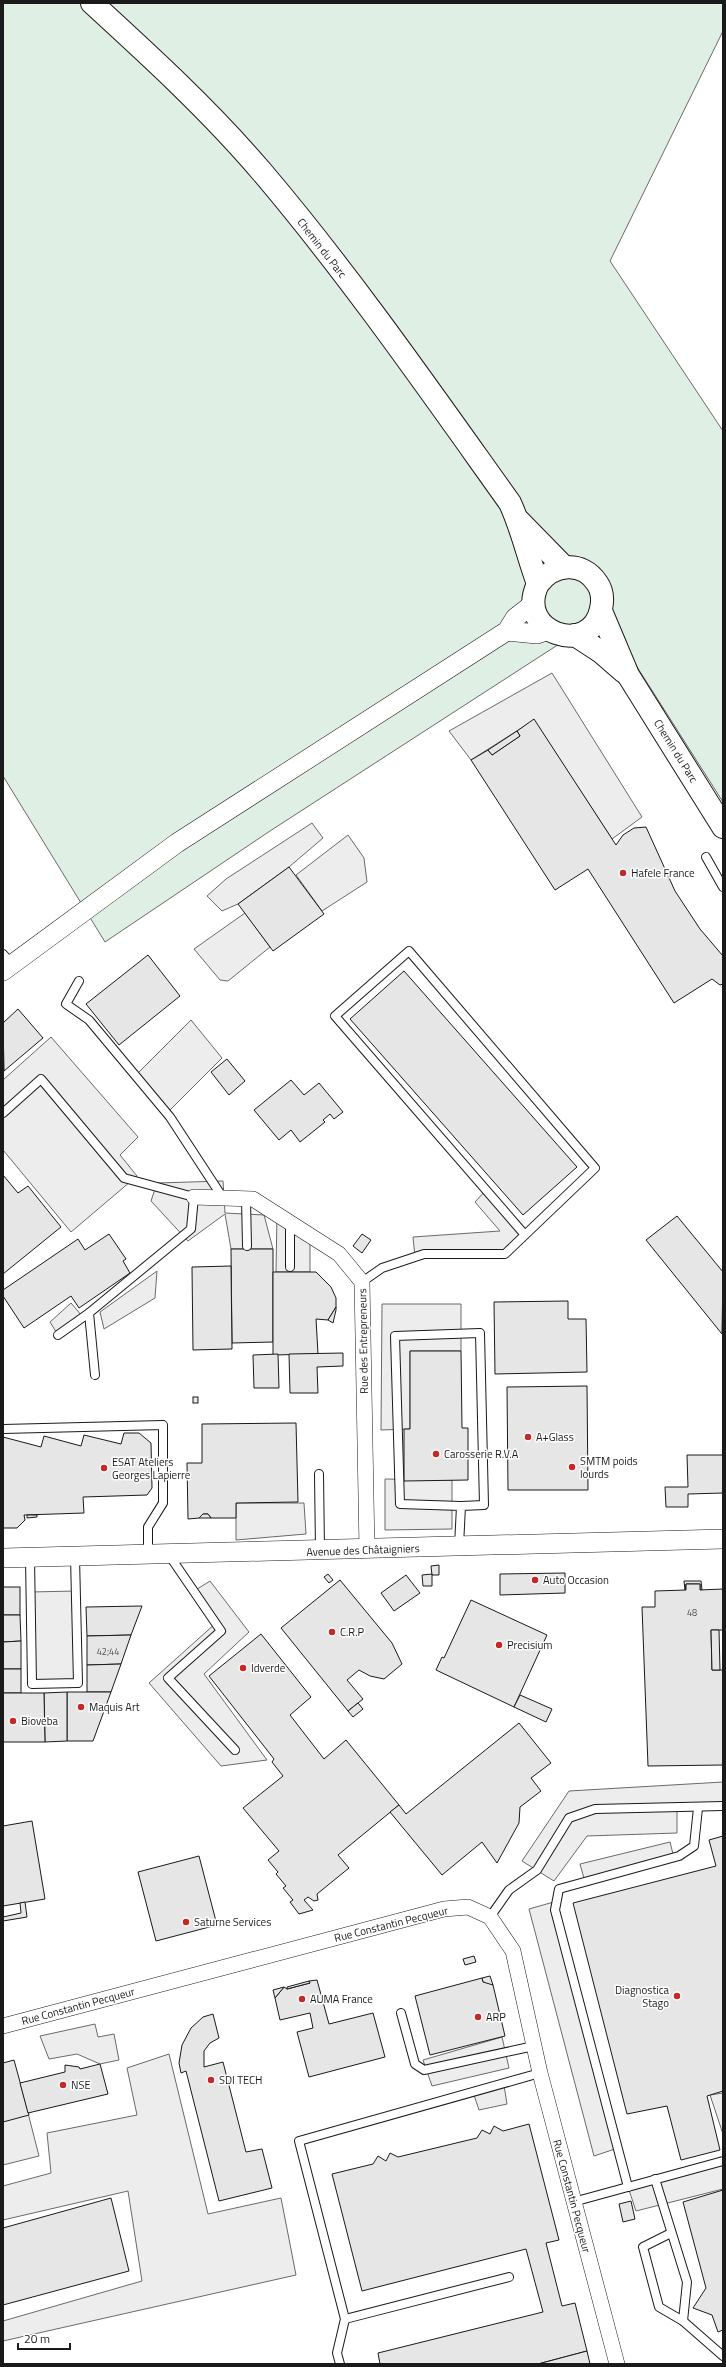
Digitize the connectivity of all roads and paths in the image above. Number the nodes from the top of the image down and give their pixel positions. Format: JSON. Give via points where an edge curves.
{"nodes":[{"id":1,"x":92,"y":3,"type":"edge"},
{"id":2,"x":518,"y":521,"type":"junction"},
{"id":3,"x":564,"y":567,"type":"junction"},
{"id":4,"x":536,"y":594,"type":"junction"},
{"id":5,"x":601,"y":611,"type":"junction"},
{"id":6,"x":548,"y":630,"type":"junction"},
{"id":7,"x":507,"y":631,"type":"junction"},
{"id":8,"x":576,"y":635,"type":"junction"},
{"id":9,"x":628,"y":675,"type":"junction"},
{"id":10,"x":723,"y":827,"type":"edge"},
{"id":11,"x":706,"y":857,"type":"dead end"},
{"id":12,"x":723,"y":887,"type":"edge"},
{"id":13,"x":6,"y":963,"type":"edge"},
{"id":14,"x":80,"y":981,"type":"dead end"},
{"id":15,"x":4,"y":1113,"type":"edge"},
{"id":16,"x":194,"y":1197,"type":"junction"},
{"id":17,"x":223,"y":1198,"type":"junction"},
{"id":18,"x":246,"y":1199,"type":"junction"},
{"id":19,"x":290,"y":1222,"type":"junction"},
{"id":20,"x":525,"y":1235,"type":"junction"},
{"id":21,"x":247,"y":1246,"type":"dead end"},
{"id":22,"x":290,"y":1267,"type":"dead end"},
{"id":23,"x":362,"y":1282,"type":"junction"},
{"id":24,"x":89,"y":1313,"type":"junction"},
{"id":25,"x":58,"y":1335,"type":"dead end"},
{"id":26,"x":95,"y":1375,"type":"dead end"},
{"id":27,"x":3,"y":1429,"type":"edge"},
{"id":28,"x":319,"y":1474,"type":"dead end"},
{"id":29,"x":461,"y":1506,"type":"junction"},
{"id":30,"x":723,"y":1539,"type":"edge"},
{"id":31,"x":459,"y":1547,"type":"junction"},
{"id":32,"x":367,"y":1550,"type":"junction"},
{"id":33,"x":320,"y":1551,"type":"junction"},
{"id":34,"x":169,"y":1554,"type":"junction"},
{"id":35,"x":148,"y":1555,"type":"junction"},
{"id":36,"x":75,"y":1556,"type":"junction"},
{"id":37,"x":3,"y":1558,"type":"edge"},
{"id":38,"x":30,"y":1558,"type":"junction"},
{"id":39,"x":235,"y":1750,"type":"dead end"},
{"id":40,"x":723,"y":1806,"type":"edge"},
{"id":41,"x":698,"y":1808,"type":"junction"},
{"id":42,"x":490,"y":1917,"type":"junction"},
{"id":43,"x":401,"y":2013,"type":"dead end"},
{"id":44,"x":3,"y":2026,"type":"edge"},
{"id":45,"x":534,"y":2046,"type":"junction"},
{"id":46,"x":540,"y":2073,"type":"junction"},
{"id":47,"x":723,"y":2161,"type":"edge"},
{"id":48,"x":655,"y":2179,"type":"junction"},
{"id":49,"x":628,"y":2187,"type":"junction"},
{"id":50,"x":573,"y":2202,"type":"junction"},
{"id":51,"x":671,"y":2233,"type":"junction"},
{"id":52,"x":509,"y":2277,"type":"dead end"},
{"id":53,"x":346,"y":2319,"type":"junction"},
{"id":54,"x":683,"y":2321,"type":"junction"},
{"id":55,"x":723,"y":2356,"type":"edge"},
{"id":56,"x":340,"y":2364,"type":"edge"},
{"id":57,"x":617,"y":2364,"type":"edge"}],
"edges":[{"from":1,"to":2,"type":"main road","name":"Chemin du Parc","via":[[185,89],[262,172],[417,372],[510,503]]},
{"from":2,"to":3,"type":"main road"},
{"from":2,"to":4,"type":"main road"},
{"from":3,"to":4,"type":"main road","via":[[549,572]]},
{"from":3,"to":5,"type":"main road","via":[[584,570],[594,579],[601,591]]},
{"from":4,"to":6,"type":"main road","via":[[536,614]]},
{"from":4,"to":7,"type":"street"},
{"from":5,"to":8,"type":"main road","via":[[589,629]]},
{"from":5,"to":9,"type":"main road"},
{"from":6,"to":7,"type":"street","via":[[537,634]]},
{"from":6,"to":8,"type":"main road","via":[[557,634]]},
{"from":7,"to":13,"type":"street","via":[[177,843]]},
{"from":8,"to":9,"type":"main road"},
{"from":9,"to":10,"type":"main road","name":"Chemin du Parc"},
{"from":11,"to":12,"type":"lane"},
{"from":14,"to":17,"type":"lane","via":[[66,1004],[89,1020],[170,1117]]},
{"from":15,"to":16,"type":"lane","via":[[41,1079],[124,1178]]},
{"from":16,"to":17,"type":"street","name":"Rue des Entrepreneurs"},
{"from":16,"to":24,"type":"lane","via":[[191,1229]]},
{"from":17,"to":18,"type":"street","name":"Rue des Entrepreneurs"},
{"from":18,"to":19,"type":"street","name":"Rue des Entrepreneurs","via":[[253,1199]]},
{"from":18,"to":21,"type":"lane"},
{"from":19,"to":22,"type":"lane"},
{"from":19,"to":23,"type":"street","name":"Rue des Entrepreneurs","via":[[339,1254]]},
{"from":20,"to":20,"type":"lane","via":[[595,1168],[409,951],[335,1016]]},
{"from":20,"to":23,"type":"lane","via":[[505,1254],[424,1254],[382,1268]]},
{"from":23,"to":32,"type":"street","name":"Rue des Entrepreneurs"},
{"from":24,"to":25,"type":"lane"},
{"from":24,"to":26,"type":"lane"},
{"from":27,"to":35,"type":"lane","via":[[163,1425],[163,1503],[148,1527]]},
{"from":28,"to":33,"type":"lane"},
{"from":29,"to":29,"type":"lane","via":[[484,1505],[480,1333],[395,1336],[400,1504]]},
{"from":29,"to":31,"type":"lane"},
{"from":30,"to":31,"type":"street","name":"Avenue des Châtaigniers"},
{"from":31,"to":32,"type":"street","name":"Avenue des Châtaigniers"},
{"from":32,"to":33,"type":"street","name":"Avenue des Châtaigniers"},
{"from":33,"to":34,"type":"street","name":"Avenue des Châtaigniers"},
{"from":34,"to":35,"type":"street","name":"Avenue des Châtaigniers"},
{"from":34,"to":39,"type":"lane","via":[[221,1631],[168,1678]]},
{"from":35,"to":36,"type":"street","name":"Avenue des Châtaigniers"},
{"from":36,"to":38,"type":"street","name":"Avenue des Châtaigniers"},
{"from":36,"to":38,"type":"lane","via":[[78,1683],[32,1684]]},
{"from":37,"to":38,"type":"street","name":"Avenue des Châtaigniers"},
{"from":40,"to":41,"type":"lane"},
{"from":41,"to":42,"type":"lane","via":[[595,1809],[569,1818],[537,1870],[509,1890]]},
{"from":41,"to":49,"type":"lane","via":[[694,1846],[679,1856],[559,1889],[555,1910]]},
{"from":42,"to":44,"type":"street","name":"Rue Constantin Pecqueur","via":[[468,1907],[444,1909]]},
{"from":42,"to":45,"type":"street","name":"Rue Constantin Pecqueur","via":[[513,1950]]},
{"from":43,"to":45,"type":"lane","via":[[415,2064],[424,2070]]},
{"from":45,"to":46,"type":"street","name":"Rue Constantin Pecqueur"},
{"from":46,"to":50,"type":"street","name":"Rue Constantin Pecqueur"},
{"from":46,"to":53,"type":"lane","via":[[299,2141]]},
{"from":47,"to":48,"type":"lane"},
{"from":48,"to":49,"type":"lane"},
{"from":48,"to":51,"type":"lane"},
{"from":49,"to":50,"type":"lane"},
{"from":50,"to":57,"type":"street","name":"Rue Constantin Pecqueur"},
{"from":51,"to":54,"type":"lane","via":[[687,2282]]},
{"from":51,"to":54,"type":"lane","via":[[644,2247],[659,2306]]},
{"from":52,"to":53,"type":"lane"},
{"from":53,"to":56,"type":"lane","via":[[337,2352]]},
{"from":54,"to":55,"type":"lane"}]}
